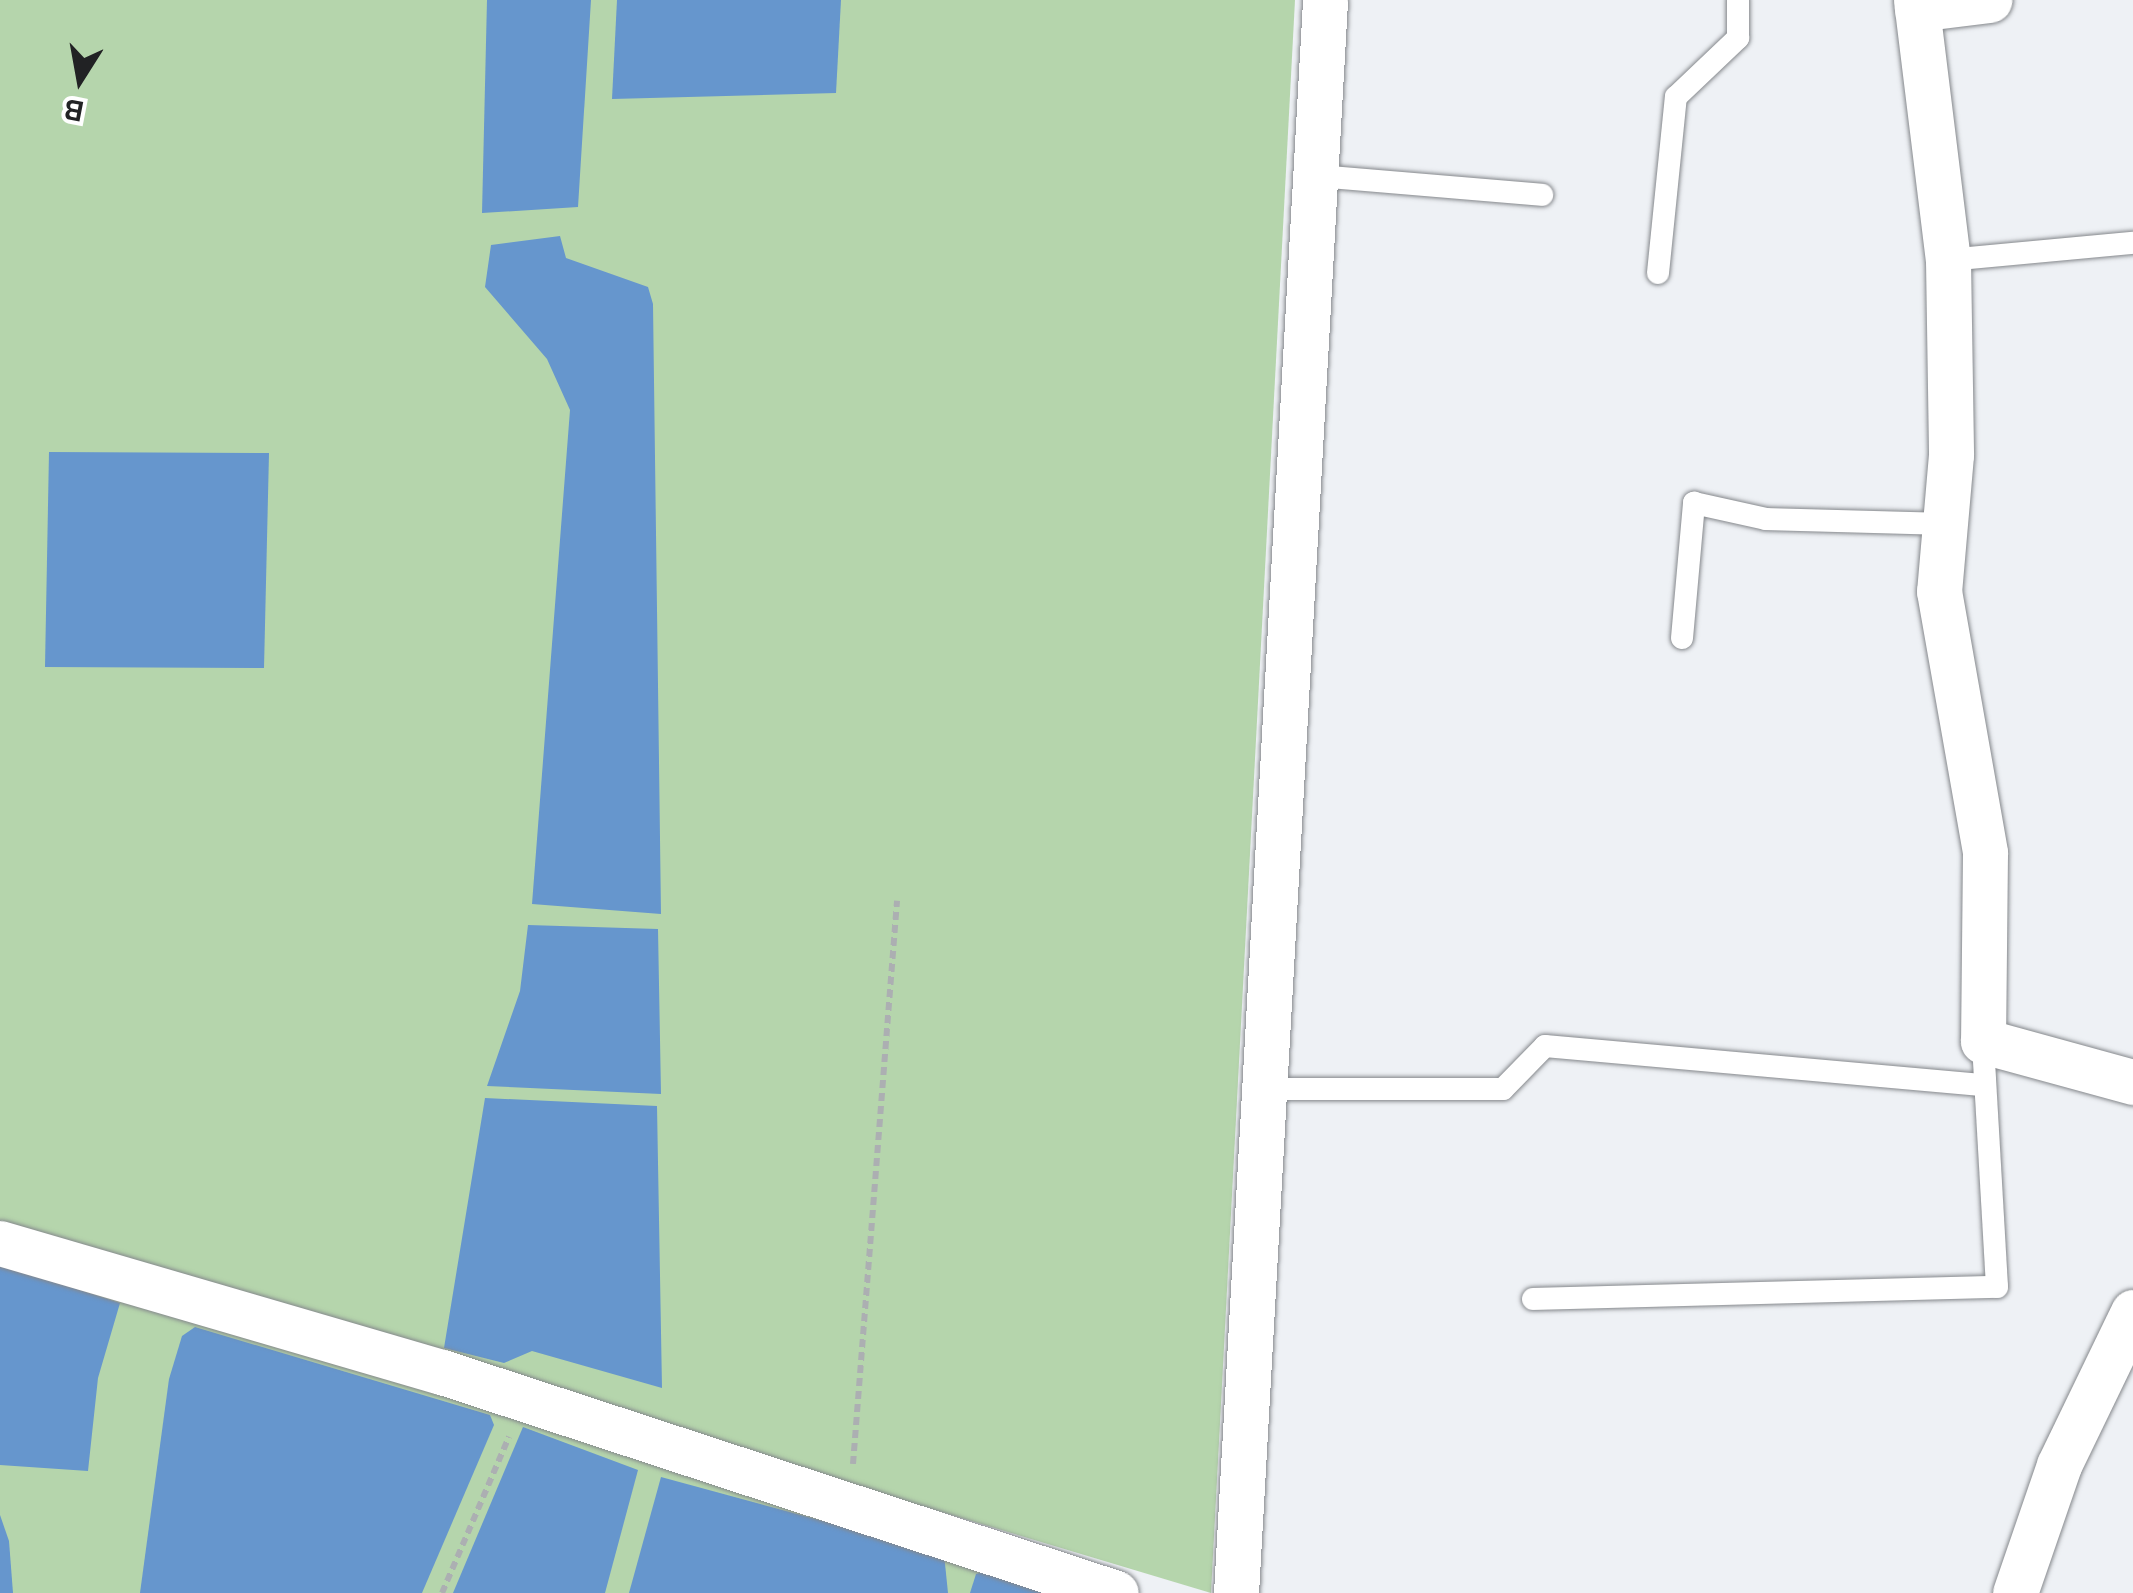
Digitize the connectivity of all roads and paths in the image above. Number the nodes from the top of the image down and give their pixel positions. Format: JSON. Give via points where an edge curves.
{"nodes":[{"id":1,"x":1325,"y":0,"type":"edge"},
{"id":2,"x":1738,"y":0,"type":"edge"},
{"id":3,"x":1989,"y":0,"type":"edge"},
{"id":4,"x":1916,"y":4,"type":"edge"},
{"id":5,"x":1317,"y":176,"type":"junction"},
{"id":6,"x":1542,"y":194,"type":"dead end"},
{"id":7,"x":2133,"y":243,"type":"edge"},
{"id":8,"x":1948,"y":260,"type":"junction"},
{"id":9,"x":1658,"y":273,"type":"dead end"},
{"id":10,"x":1945,"y":524,"type":"junction"},
{"id":11,"x":1682,"y":638,"type":"dead end"},
{"id":12,"x":897,"y":901,"type":"dead end"},
{"id":13,"x":1984,"y":1063,"type":"junction"},
{"id":14,"x":2133,"y":1082,"type":"edge"},
{"id":15,"x":1259,"y":1089,"type":"junction"},
{"id":16,"x":0,"y":1243,"type":"edge"},
{"id":17,"x":1534,"y":1299,"type":"dead end"},
{"id":18,"x":2133,"y":1312,"type":"edge"},
{"id":19,"x":525,"y":1399,"type":"junction"},
{"id":20,"x":847,"y":1505,"type":"junction"},
{"id":21,"x":442,"y":1593,"type":"edge"},
{"id":22,"x":1116,"y":1593,"type":"edge"},
{"id":23,"x":1236,"y":1593,"type":"edge"},
{"id":24,"x":2015,"y":1593,"type":"edge"}],
"edges":[{"from":1,"to":5,"type":"street"},
{"from":2,"to":9,"type":"lane","via":[[1738,38],[1676,96]]},
{"from":3,"to":4,"type":"street"},
{"from":4,"to":8,"type":"street"},
{"from":5,"to":6,"type":"lane"},
{"from":5,"to":15,"type":"street"},
{"from":7,"to":8,"type":"lane"},
{"from":8,"to":10,"type":"street"},
{"from":10,"to":11,"type":"lane","via":[[1781,520],[1694,503]]},
{"from":10,"to":13,"type":"street","via":[[1942,628],[1985,853]]},
{"from":12,"to":20,"type":"path"},
{"from":13,"to":14,"type":"street"},
{"from":13,"to":15,"type":"lane","via":[[1545,1046],[1503,1089]]},
{"from":13,"to":17,"type":"lane","via":[[1997,1287]]},
{"from":15,"to":23,"type":"street"},
{"from":16,"to":19,"type":"street"},
{"from":18,"to":24,"type":"street","via":[[2058,1465]]},
{"from":19,"to":20,"type":"street"},
{"from":19,"to":21,"type":"path"},
{"from":20,"to":22,"type":"street"}]}
